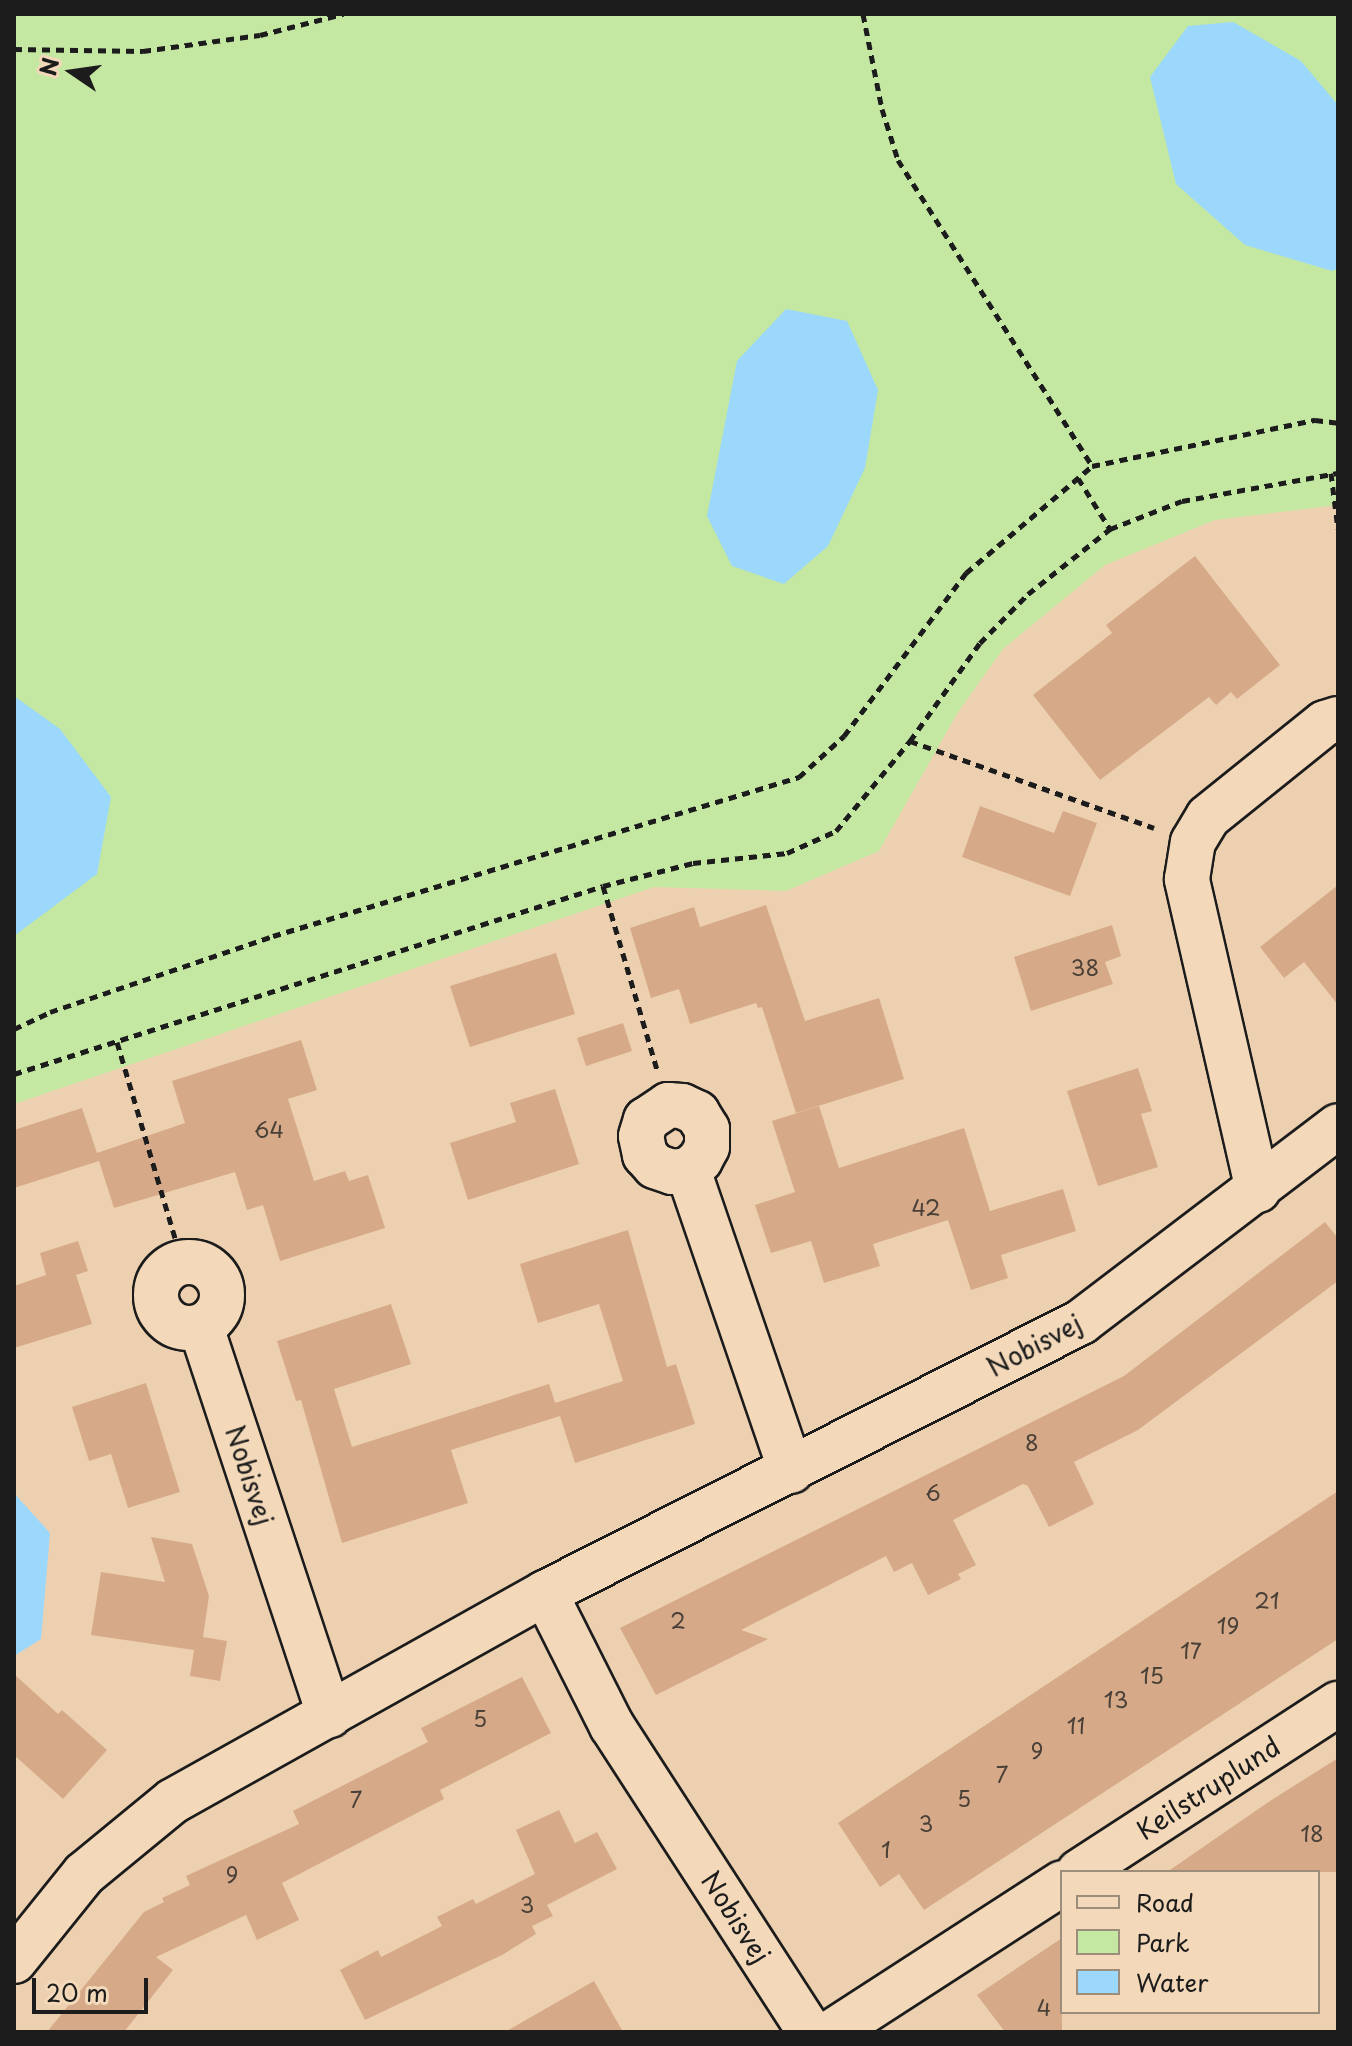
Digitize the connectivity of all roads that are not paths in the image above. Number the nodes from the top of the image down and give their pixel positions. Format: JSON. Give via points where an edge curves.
{"nodes":[{"id":1,"x":1338,"y":719,"type":"edge"},
{"id":2,"x":668,"y":1105,"type":"road end"},
{"id":3,"x":1338,"y":1126,"type":"edge"},
{"id":4,"x":1258,"y":1190,"type":"junction"},
{"id":5,"x":182,"y":1261,"type":"road end"},
{"id":6,"x":791,"y":1471,"type":"junction"},
{"id":7,"x":545,"y":1593,"type":"junction"},
{"id":8,"x":1338,"y":1704,"type":"edge"},
{"id":9,"x":329,"y":1715,"type":"junction"},
{"id":10,"x":1082,"y":1870,"type":"edge"},
{"id":11,"x":1060,"y":1884,"type":"edge"},
{"id":12,"x":14,"y":1961,"type":"edge"},
{"id":13,"x":810,"y":2032,"type":"edge"},
{"id":14,"x":832,"y":2032,"type":"edge"}],
"edges":[{"from":1,"to":4,"type":"street","via":[[1325,723],[1208,817],[1193,842],[1187,879]]},
{"from":2,"to":6,"type":"street","via":[[697,1113],[707,1129],[707,1147],[688,1170]]},
{"from":3,"to":4,"type":"street","name":"Nobisvej"},
{"from":4,"to":6,"type":"street","name":"Nobisvej","via":[[1081,1322]]},
{"from":5,"to":9,"type":"street","name":"Nobisvej","via":[[161,1276],[156,1292],[160,1311],[170,1322],[201,1327]]},
{"from":6,"to":7,"type":"street","name":"Nobisvej"},
{"from":7,"to":9,"type":"street","name":"Nobisvej"},
{"from":7,"to":13,"type":"street","name":"Nobisvej","via":[[612,1726]]},
{"from":8,"to":10,"type":"street","name":"Keilstruplund"},
{"from":9,"to":12,"type":"street","name":"Nobisvej","via":[[173,1801],[84,1874]]},
{"from":11,"to":14,"type":"street"}]}
